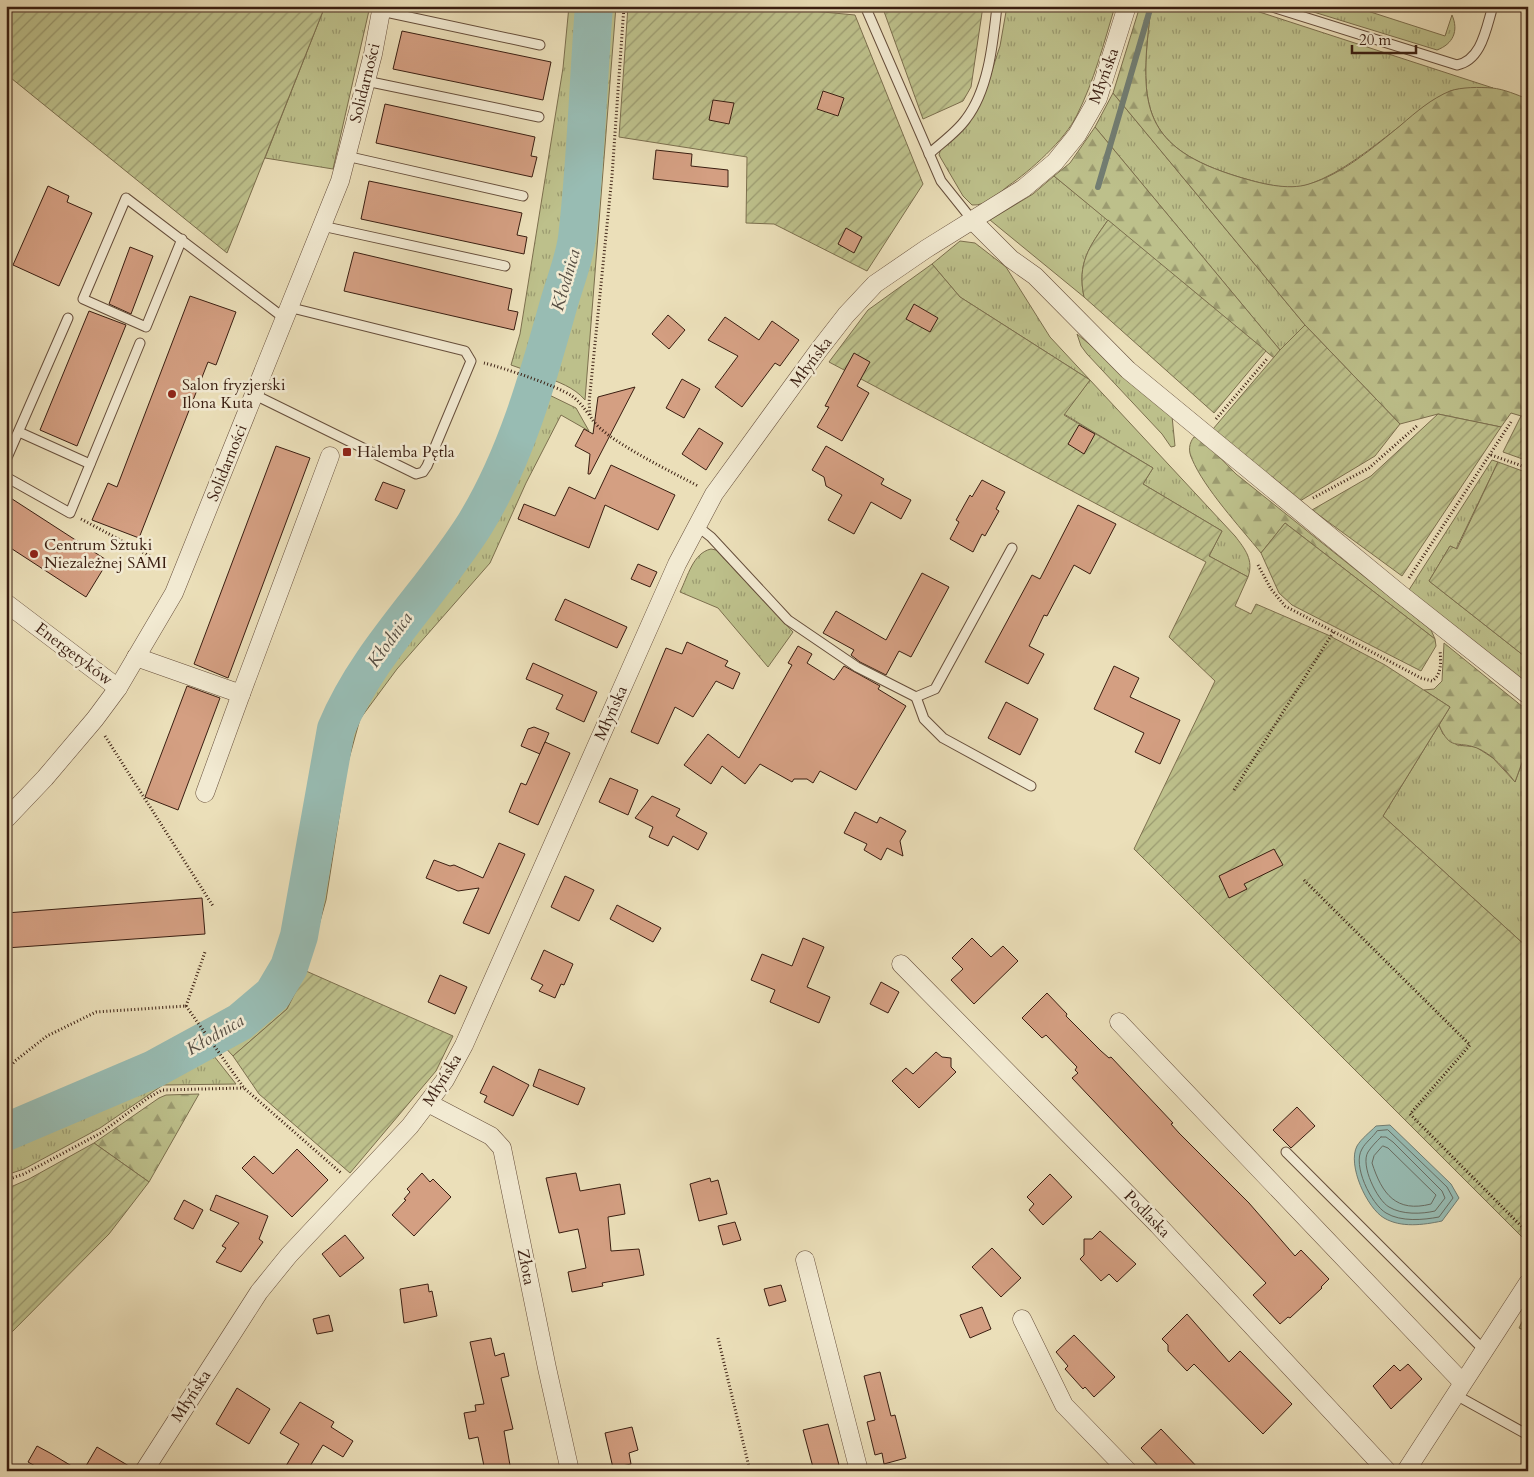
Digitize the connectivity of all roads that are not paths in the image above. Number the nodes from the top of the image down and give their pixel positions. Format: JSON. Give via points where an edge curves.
{"nodes":[{"id":1,"x":866,"y":6,"type":"edge"},
{"id":2,"x":997,"y":6,"type":"edge"},
{"id":3,"x":1127,"y":6,"type":"edge"},
{"id":4,"x":1269,"y":6,"type":"edge"},
{"id":5,"x":1493,"y":6,"type":"edge"},
{"id":6,"x":381,"y":8,"type":"edge"},
{"id":7,"x":540,"y":45,"type":"dead end"},
{"id":8,"x":366,"y":81,"type":"junction"},
{"id":9,"x":539,"y":117,"type":"dead end"},
{"id":10,"x":929,"y":154,"type":"junction"},
{"id":11,"x":346,"y":156,"type":"junction"},
{"id":12,"x":523,"y":196,"type":"dead end"},
{"id":13,"x":973,"y":221,"type":"junction"},
{"id":14,"x":322,"y":226,"type":"junction"},
{"id":15,"x":182,"y":239,"type":"junction"},
{"id":16,"x":505,"y":266,"type":"dead end"},
{"id":17,"x":286,"y":312,"type":"junction"},
{"id":18,"x":68,"y":318,"type":"dead end"},
{"id":19,"x":140,"y":343,"type":"dead end"},
{"id":20,"x":255,"y":395,"type":"junction"},
{"id":21,"x":18,"y":432,"type":"junction"},
{"id":22,"x":330,"y":456,"type":"dead end"},
{"id":23,"x":6,"y":460,"type":"edge"},
{"id":24,"x":90,"y":464,"type":"junction"},
{"id":25,"x":6,"y":477,"type":"edge"},
{"id":26,"x":697,"y":526,"type":"junction"},
{"id":27,"x":1012,"y":548,"type":"dead end"},
{"id":28,"x":6,"y":603,"type":"edge"},
{"id":29,"x":136,"y":657,"type":"junction"},
{"id":30,"x":118,"y":688,"type":"junction"},
{"id":31,"x":241,"y":694,"type":"junction"},
{"id":32,"x":1528,"y":695,"type":"edge"},
{"id":33,"x":916,"y":697,"type":"junction"},
{"id":34,"x":1031,"y":786,"type":"dead end"},
{"id":35,"x":204,"y":794,"type":"dead end"},
{"id":36,"x":6,"y":820,"type":"edge"},
{"id":37,"x":900,"y":964,"type":"dead end"},
{"id":38,"x":1119,"y":1022,"type":"dead end"},
{"id":39,"x":428,"y":1103,"type":"junction"},
{"id":40,"x":1286,"y":1152,"type":"dead end"},
{"id":41,"x":805,"y":1260,"type":"dead end"},
{"id":42,"x":1528,"y":1283,"type":"edge"},
{"id":43,"x":1022,"y":1319,"type":"dead end"},
{"id":44,"x":1484,"y":1350,"type":"junction"},
{"id":45,"x":1458,"y":1388,"type":"junction"},
{"id":46,"x":1528,"y":1435,"type":"edge"},
{"id":47,"x":1412,"y":1468,"type":"edge"},
{"id":48,"x":144,"y":1471,"type":"edge"},
{"id":49,"x":570,"y":1471,"type":"edge"},
{"id":50,"x":859,"y":1471,"type":"edge"},
{"id":51,"x":1128,"y":1471,"type":"edge"},
{"id":52,"x":1387,"y":1471,"type":"edge"}],
"edges":[{"from":1,"to":10,"type":"lane"},
{"from":2,"to":10,"type":"lane","via":[[992,50],[981,88],[966,119]]},
{"from":3,"to":13,"type":"street","name":"Młyńska","via":[[1098,98],[1077,135],[1055,162],[1024,188]]},
{"from":4,"to":5,"type":"lane","via":[[1457,65],[1475,56]]},
{"from":6,"to":7,"type":"lane"},
{"from":6,"to":8,"type":"street","name":"Solidarności"},
{"from":8,"to":9,"type":"lane"},
{"from":8,"to":11,"type":"street","name":"Solidarności"},
{"from":10,"to":13,"type":"lane","via":[[941,181]]},
{"from":11,"to":12,"type":"lane"},
{"from":11,"to":14,"type":"street","name":"Solidarności","via":[[340,182]]},
{"from":13,"to":26,"type":"street","name":"Młyńska","via":[[875,284],[846,315],[714,494]]},
{"from":13,"to":32,"type":"street","via":[[1011,259],[1035,276],[1128,370]]},
{"from":14,"to":16,"type":"lane"},
{"from":14,"to":17,"type":"street","name":"Solidarności"},
{"from":15,"to":15,"type":"lane","via":[[146,328],[83,299],[126,198]]},
{"from":15,"to":17,"type":"lane"},
{"from":17,"to":20,"type":"street","name":"Solidarności"},
{"from":17,"to":20,"type":"lane","via":[[465,351],[471,361],[427,466],[416,474]]},
{"from":18,"to":21,"type":"lane"},
{"from":19,"to":24,"type":"lane"},
{"from":20,"to":29,"type":"street","name":"Solidarności","via":[[174,593]]},
{"from":21,"to":23,"type":"lane"},
{"from":21,"to":24,"type":"lane"},
{"from":22,"to":31,"type":"street"},
{"from":24,"to":25,"type":"lane","via":[[70,513]]},
{"from":26,"to":33,"type":"lane","via":[[788,620],[857,667]]},
{"from":26,"to":39,"type":"street","name":"Młyńska","via":[[677,564],[464,1045]]},
{"from":27,"to":33,"type":"lane","via":[[935,689]]},
{"from":28,"to":30,"type":"street","name":"Energetyków"},
{"from":29,"to":30,"type":"street","name":"Solidarności"},
{"from":29,"to":31,"type":"street"},
{"from":30,"to":36,"type":"street","name":"Solidarności","via":[[45,778]]},
{"from":31,"to":35,"type":"street"},
{"from":33,"to":34,"type":"lane","via":[[924,719],[943,738]]},
{"from":37,"to":52,"type":"street","name":"Podlaska","via":[[1158,1225]]},
{"from":38,"to":45,"type":"street"},
{"from":39,"to":48,"type":"street","name":"Młyńska","via":[[258,1292]]},
{"from":39,"to":49,"type":"street","name":"Złota","via":[[491,1136],[502,1148]]},
{"from":40,"to":44,"type":"lane"},
{"from":41,"to":50,"type":"street"},
{"from":42,"to":44,"type":"street"},
{"from":43,"to":51,"type":"street","via":[[1064,1405]]},
{"from":44,"to":45,"type":"street"},
{"from":45,"to":46,"type":"lane"},
{"from":45,"to":47,"type":"street"}]}
